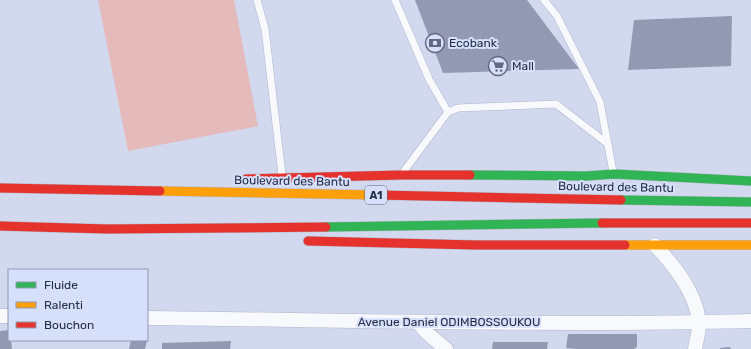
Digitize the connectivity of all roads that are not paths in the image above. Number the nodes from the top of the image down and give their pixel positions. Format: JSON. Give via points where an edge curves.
{"nodes":[{"id":1,"x":257,"y":0,"type":"edge"},
{"id":2,"x":395,"y":0,"type":"edge"},
{"id":3,"x":544,"y":0,"type":"edge"},
{"id":4,"x":448,"y":112,"type":"junction"},
{"id":5,"x":608,"y":144,"type":"junction"},
{"id":6,"x":614,"y":174,"type":"junction"},
{"id":7,"x":401,"y":175,"type":"junction"},
{"id":8,"x":282,"y":177,"type":"junction"},
{"id":9,"x":234,"y":179,"type":"dead end"},
{"id":10,"x":751,"y":180,"type":"edge"},
{"id":11,"x":163,"y":182,"type":"dead end"},
{"id":12,"x":0,"y":188,"type":"edge"},
{"id":13,"x":107,"y":190,"type":"junction"},
{"id":14,"x":751,"y":202,"type":"edge"},
{"id":15,"x":751,"y":223,"type":"edge"},
{"id":16,"x":0,"y":226,"type":"edge"},
{"id":17,"x":108,"y":229,"type":"junction"},
{"id":18,"x":157,"y":238,"type":"dead end"},
{"id":19,"x":296,"y":241,"type":"dead end"},
{"id":20,"x":751,"y":244,"type":"edge"},
{"id":21,"x":655,"y":245,"type":"junction"},
{"id":22,"x":148,"y":318,"type":"edge"},
{"id":23,"x":418,"y":322,"type":"junction"},
{"id":24,"x":751,"y":322,"type":"edge"},
{"id":25,"x":699,"y":323,"type":"junction"},
{"id":26,"x":446,"y":349,"type":"edge"},
{"id":27,"x":695,"y":349,"type":"edge"}],
"edges":[{"from":1,"to":8,"type":"lane","via":[[265,29]]},
{"from":2,"to":4,"type":"lane","via":[[428,79]]},
{"from":3,"to":5,"type":"lane","via":[[557,16],[600,102]]},
{"from":4,"to":5,"type":"lane","via":[[458,108],[556,104]]},
{"from":4,"to":7,"type":"lane"},
{"from":5,"to":6,"type":"lane"},
{"from":6,"to":7,"type":"highway"},
{"from":6,"to":10,"type":"highway"},
{"from":7,"to":8,"type":"highway"},
{"from":8,"to":9,"type":"highway"},
{"from":11,"to":13,"type":"highway"},
{"from":12,"to":13,"type":"highway","name":"Boulevard des Bantu","number":"A1"},
{"from":13,"to":14,"type":"highway","name":"Boulevard des Bantu","number":"A1"},
{"from":15,"to":17,"type":"highway"},
{"from":16,"to":17,"type":"highway"},
{"from":17,"to":18,"type":"highway"},
{"from":19,"to":21,"type":"highway"},
{"from":20,"to":21,"type":"highway"},
{"from":21,"to":25,"type":"street","via":[[675,267],[692,294]]},
{"from":22,"to":23,"type":"street","name":"Avenue Daniel ODIMBOSSOUKOU"},
{"from":23,"to":25,"type":"street","name":"Avenue Daniel ODIMBOSSOUKOU"},
{"from":23,"to":26,"type":"street"},
{"from":24,"to":25,"type":"street","name":"Avenue Daniel ODIMBOSSOUKOU"},
{"from":25,"to":27,"type":"street"}]}
